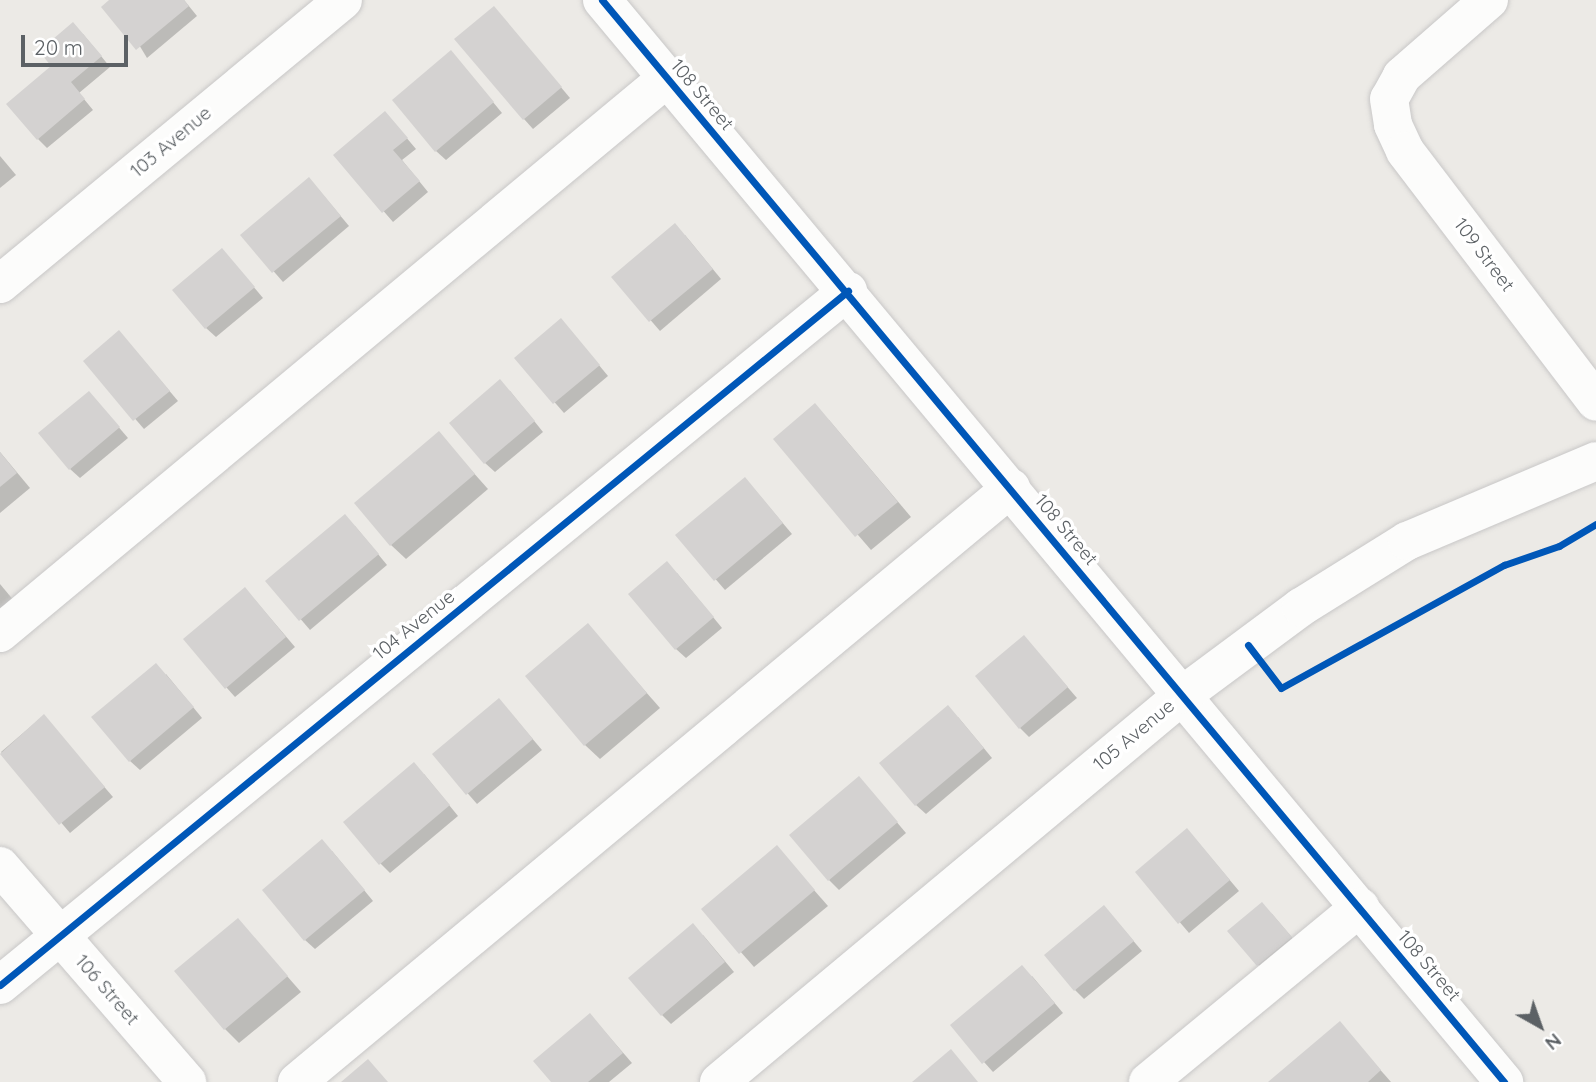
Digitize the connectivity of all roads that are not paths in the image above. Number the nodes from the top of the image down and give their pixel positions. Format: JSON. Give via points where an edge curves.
{"nodes":[{"id":1,"x":343,"y":0,"type":"edge"},
{"id":2,"x":602,"y":0,"type":"edge"},
{"id":3,"x":1489,"y":0,"type":"edge"},
{"id":4,"x":667,"y":78,"type":"junction"},
{"id":5,"x":0,"y":284,"type":"edge"},
{"id":6,"x":848,"y":291,"type":"junction"},
{"id":7,"x":1596,"y":402,"type":"edge"},
{"id":8,"x":1596,"y":461,"type":"edge"},
{"id":9,"x":1011,"y":488,"type":"junction"},
{"id":10,"x":0,"y":633,"type":"edge"},
{"id":11,"x":1184,"y":694,"type":"junction"},
{"id":12,"x":0,"y":866,"type":"edge"},
{"id":13,"x":1360,"y":907,"type":"junction"},
{"id":14,"x":60,"y":935,"type":"junction"},
{"id":15,"x":0,"y":985,"type":"edge"},
{"id":16,"x":187,"y":1082,"type":"edge"},
{"id":17,"x":297,"y":1082,"type":"edge"},
{"id":18,"x":719,"y":1082,"type":"edge"},
{"id":19,"x":1148,"y":1082,"type":"edge"},
{"id":20,"x":1504,"y":1082,"type":"edge"}],
"edges":[{"from":1,"to":5,"type":"street","name":"103 Avenue"},
{"from":2,"to":4,"type":"street","name":"108 Street"},
{"from":3,"to":7,"type":"street","name":"109 Street","via":[[1418,59],[1389,99],[1393,125],[1405,151]]},
{"from":4,"to":6,"type":"street","name":"108 Street"},
{"from":4,"to":10,"type":"street"},
{"from":6,"to":9,"type":"street","name":"108 Street"},
{"from":6,"to":14,"type":"street","name":"104 Avenue"},
{"from":8,"to":11,"type":"street","name":"105 Avenue","via":[[1407,541],[1301,607]]},
{"from":9,"to":11,"type":"street","name":"108 Street"},
{"from":9,"to":17,"type":"street"},
{"from":11,"to":13,"type":"street","name":"108 Street"},
{"from":11,"to":18,"type":"street","name":"105 Avenue"},
{"from":12,"to":14,"type":"street","name":"106 Street"},
{"from":13,"to":19,"type":"street"},
{"from":13,"to":20,"type":"street","name":"108 Street"},
{"from":14,"to":15,"type":"street","name":"104 Avenue"},
{"from":14,"to":16,"type":"street","name":"106 Street"}]}
